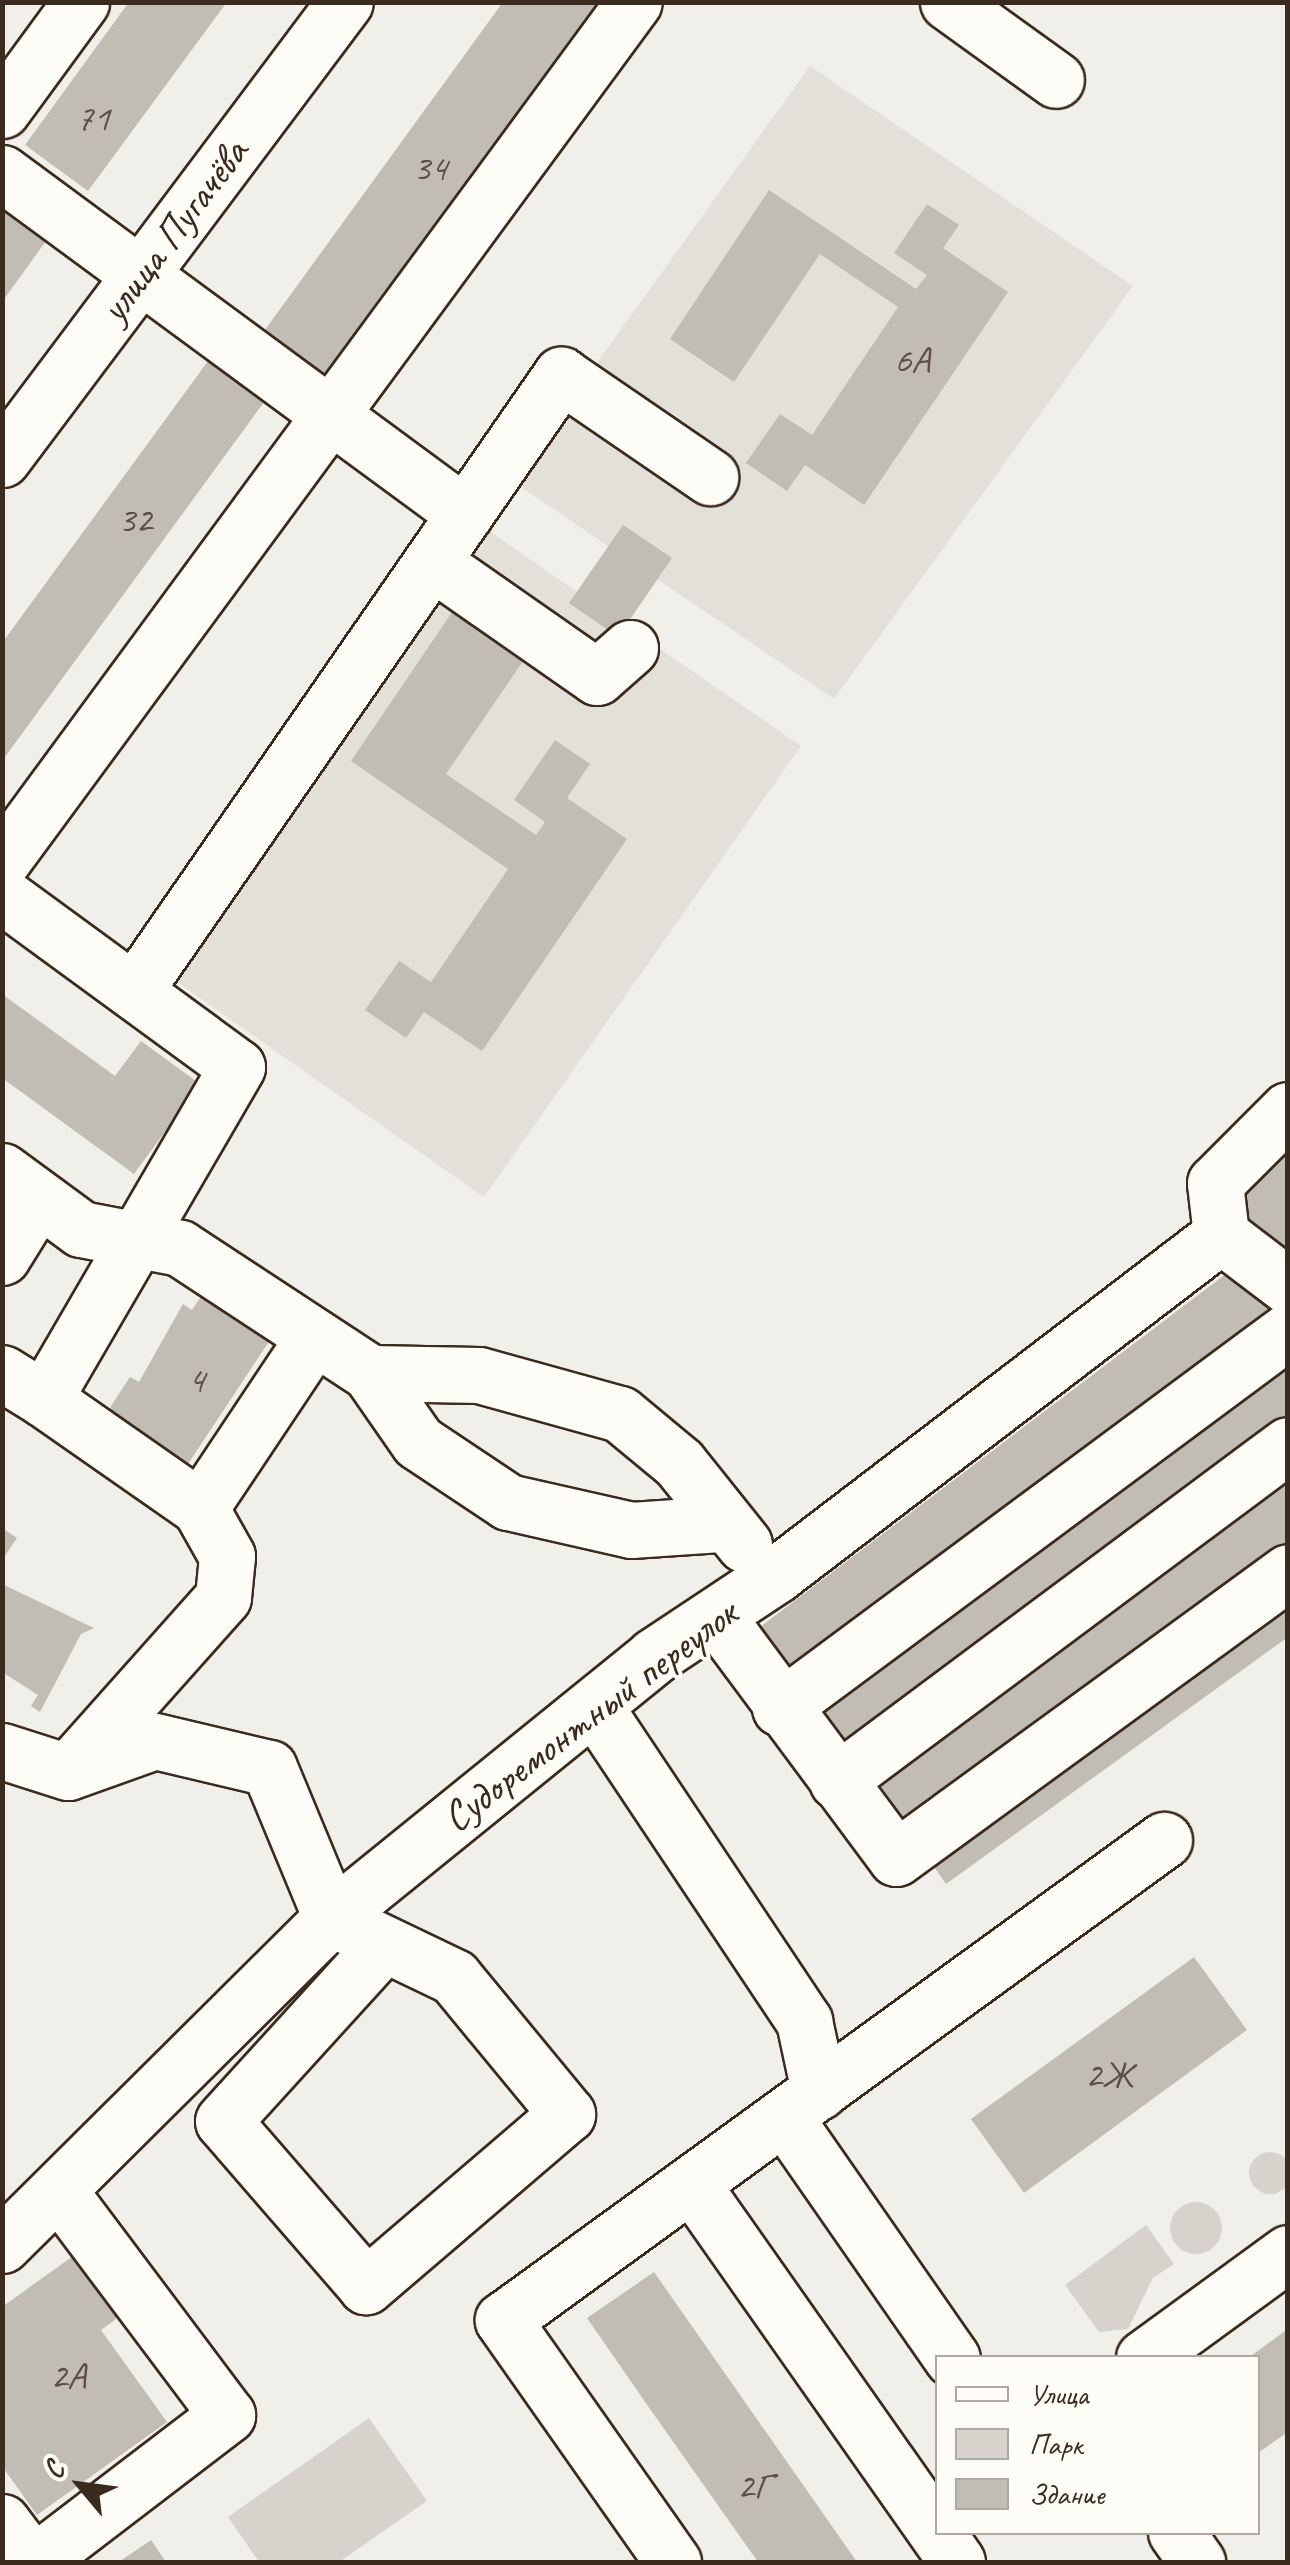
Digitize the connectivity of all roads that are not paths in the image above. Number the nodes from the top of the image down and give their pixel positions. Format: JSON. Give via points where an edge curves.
{"nodes":[{"id":1,"x":80,"y":2,"type":"edge"},
{"id":2,"x":345,"y":2,"type":"edge"},
{"id":3,"x":634,"y":2,"type":"edge"},
{"id":4,"x":948,"y":2,"type":"edge"},
{"id":5,"x":1056,"y":80,"type":"dead end"},
{"id":6,"x":2,"y":110,"type":"edge"},
{"id":7,"x":2,"y":173,"type":"edge"},
{"id":8,"x":144,"y":272,"type":"junction"},
{"id":9,"x":330,"y":415,"type":"junction"},
{"id":10,"x":2,"y":458,"type":"edge"},
{"id":11,"x":710,"y":477,"type":"dead end"},
{"id":12,"x":464,"y":514,"type":"junction"},
{"id":13,"x":432,"y":562,"type":"junction"},
{"id":14,"x":630,"y":648,"type":"dead end"},
{"id":15,"x":2,"y":860,"type":"edge"},
{"id":16,"x":2,"y":895,"type":"edge"},
{"id":17,"x":134,"y":992,"type":"junction"},
{"id":18,"x":1288,"y":1110,"type":"edge"},
{"id":19,"x":20,"y":1185,"type":"edge"},
{"id":20,"x":1221,"y":1236,"type":"junction"},
{"id":21,"x":140,"y":1241,"type":"junction"},
{"id":22,"x":2,"y":1257,"type":"edge"},
{"id":23,"x":1286,"y":1294,"type":"edge"},
{"id":24,"x":314,"y":1336,"type":"junction"},
{"id":25,"x":370,"y":1373,"type":"junction"},
{"id":26,"x":24,"y":1386,"type":"edge"},
{"id":27,"x":1288,"y":1445,"type":"edge"},
{"id":28,"x":200,"y":1508,"type":"junction"},
{"id":29,"x":720,"y":1524,"type":"junction"},
{"id":30,"x":1288,"y":1572,"type":"edge"},
{"id":31,"x":776,"y":1575,"type":"junction"},
{"id":32,"x":717,"y":1617,"type":"junction"},
{"id":33,"x":594,"y":1706,"type":"junction"},
{"id":34,"x":780,"y":1708,"type":"junction"},
{"id":35,"x":2,"y":1751,"type":"edge"},
{"id":36,"x":68,"y":1772,"type":"junction"},
{"id":37,"x":837,"y":1782,"type":"junction"},
{"id":38,"x":1164,"y":1840,"type":"dead end"},
{"id":39,"x":331,"y":1918,"type":"junction"},
{"id":40,"x":384,"y":1944,"type":"junction"},
{"id":41,"x":803,"y":2106,"type":"junction"},
{"id":42,"x":693,"y":2186,"type":"junction"},
{"id":43,"x":58,"y":2190,"type":"junction"},
{"id":44,"x":2,"y":2246,"type":"edge"},
{"id":45,"x":1288,"y":2252,"type":"edge"},
{"id":46,"x":950,"y":2355,"type":"edge"},
{"id":47,"x":1148,"y":2355,"type":"edge"},
{"id":48,"x":2,"y":2522,"type":"edge"},
{"id":49,"x":935,"y":2531,"type":"edge"},
{"id":50,"x":938,"y":2535,"type":"edge"},
{"id":51,"x":1178,"y":2535,"type":"edge"},
{"id":52,"x":34,"y":2562,"type":"edge"},
{"id":53,"x":673,"y":2562,"type":"edge"},
{"id":54,"x":957,"y":2562,"type":"edge"},
{"id":55,"x":1197,"y":2562,"type":"edge"}],
"edges":[{"from":1,"to":6,"type":"street"},
{"from":2,"to":8,"type":"street","name":"улица Пугачёва"},
{"from":3,"to":9,"type":"street"},
{"from":4,"to":5,"type":"street"},
{"from":7,"to":8,"type":"street"},
{"from":8,"to":9,"type":"street"},
{"from":8,"to":10,"type":"street","name":"улица Пугачёва"},
{"from":9,"to":12,"type":"street"},
{"from":9,"to":15,"type":"street"},
{"from":11,"to":12,"type":"street","via":[[561,376]]},
{"from":12,"to":13,"type":"street"},
{"from":13,"to":14,"type":"street","via":[[597,677]]},
{"from":13,"to":17,"type":"street"},
{"from":16,"to":17,"type":"street"},
{"from":17,"to":21,"type":"street","via":[[237,1067]]},
{"from":18,"to":20,"type":"street","via":[[1215,1183]]},
{"from":19,"to":21,"type":"street","via":[[80,1229]]},
{"from":19,"to":22,"type":"street"},
{"from":20,"to":23,"type":"street"},
{"from":20,"to":31,"type":"street","name":"Судоремонтный переулок"},
{"from":21,"to":24,"type":"street","via":[[180,1248]]},
{"from":21,"to":26,"type":"street"},
{"from":23,"to":34,"type":"street"},
{"from":24,"to":25,"type":"street"},
{"from":24,"to":28,"type":"street"},
{"from":25,"to":29,"type":"street","via":[[478,1375],[620,1414],[679,1463]]},
{"from":25,"to":29,"type":"street","via":[[418,1442],[508,1502],[631,1530]]},
{"from":26,"to":28,"type":"street"},
{"from":27,"to":37,"type":"street"},
{"from":28,"to":36,"type":"street","via":[[227,1556],[223,1597]]},
{"from":29,"to":31,"type":"street"},
{"from":30,"to":37,"type":"street","via":[[896,1858]]},
{"from":31,"to":32,"type":"street","name":"Судоремонтный переулок"},
{"from":32,"to":33,"type":"street","name":"Судоремонтный переулок"},
{"from":32,"to":34,"type":"street"},
{"from":33,"to":39,"type":"street","name":"Судоремонтный переулок"},
{"from":33,"to":41,"type":"street","via":[[804,2022]]},
{"from":34,"to":37,"type":"street"},
{"from":35,"to":36,"type":"street"},
{"from":36,"to":39,"type":"street","via":[[155,1742],[270,1768]]},
{"from":38,"to":41,"type":"street"},
{"from":39,"to":40,"type":"street"},
{"from":39,"to":43,"type":"street","name":"Судоремонтный переулок"},
{"from":40,"to":40,"type":"street","via":[[454,1977],[567,2114],[366,2286],[223,2121]]},
{"from":41,"to":42,"type":"street"},
{"from":41,"to":46,"type":"street"},
{"from":42,"to":49,"type":"street"},
{"from":42,"to":53,"type":"street","via":[[503,2320]]},
{"from":43,"to":44,"type":"street","name":"Судоремонтный переулок"},
{"from":43,"to":52,"type":"street","via":[[226,2415]]},
{"from":45,"to":47,"type":"street"},
{"from":48,"to":52,"type":"street"},
{"from":50,"to":54,"type":"street"},
{"from":51,"to":55,"type":"street"}]}
